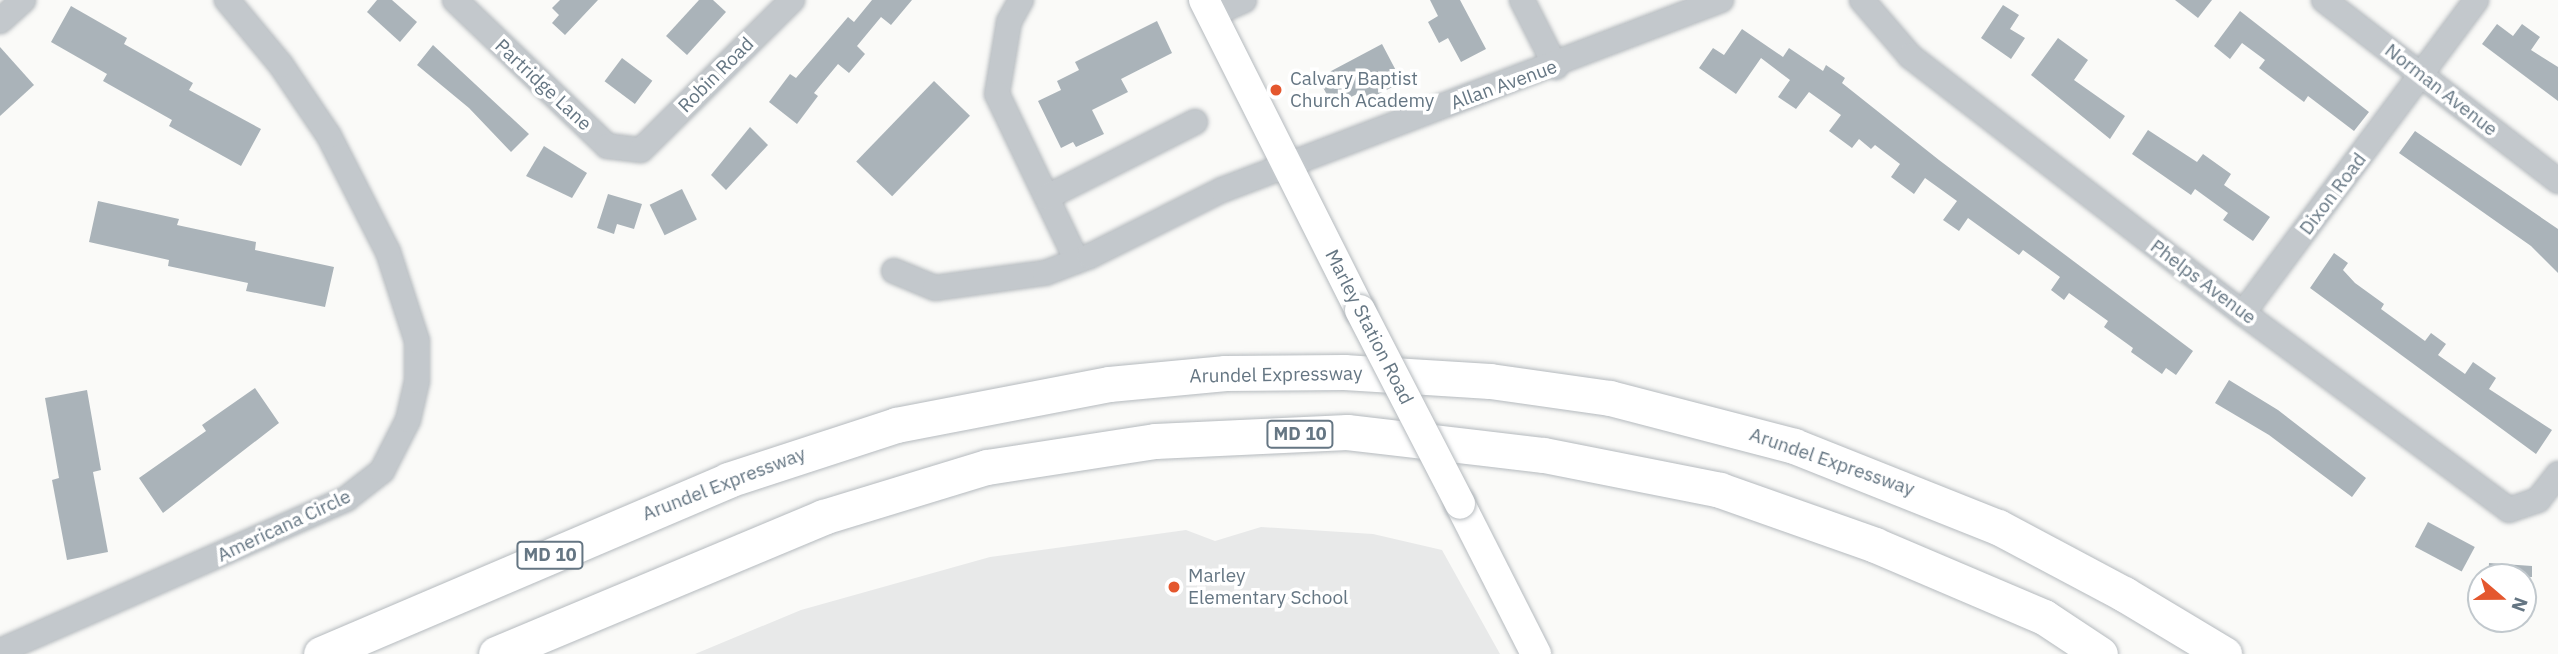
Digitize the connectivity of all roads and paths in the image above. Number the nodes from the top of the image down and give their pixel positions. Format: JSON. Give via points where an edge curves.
{"nodes":[{"id":1,"x":23,"y":0,"type":"edge"},
{"id":2,"x":227,"y":0,"type":"edge"},
{"id":3,"x":792,"y":0,"type":"edge"},
{"id":4,"x":1021,"y":0,"type":"edge"},
{"id":5,"x":1244,"y":0,"type":"edge"},
{"id":6,"x":1522,"y":0,"type":"edge"},
{"id":7,"x":1721,"y":0,"type":"edge"},
{"id":8,"x":1862,"y":0,"type":"edge"},
{"id":9,"x":2324,"y":0,"type":"edge"},
{"id":10,"x":2476,"y":0,"type":"edge"},
{"id":11,"x":471,"y":6,"type":"edge"},
{"id":12,"x":1208,"y":8,"type":"edge"},
{"id":13,"x":0,"y":21,"type":"edge"},
{"id":14,"x":1556,"y":66,"type":"junction"},
{"id":15,"x":2422,"y":75,"type":"junction"},
{"id":16,"x":1195,"y":122,"type":"dead end"},
{"id":17,"x":641,"y":150,"type":"joint"},
{"id":18,"x":1286,"y":165,"type":"junction"},
{"id":19,"x":2558,"y":181,"type":"edge"},
{"id":20,"x":1047,"y":197,"type":"junction"},
{"id":21,"x":1077,"y":261,"type":"junction"},
{"id":22,"x":894,"y":271,"type":"dead end"},
{"id":23,"x":2243,"y":313,"type":"junction"},
{"id":24,"x":2558,"y":474,"type":"edge"},
{"id":25,"x":0,"y":651,"type":"edge"},
{"id":26,"x":321,"y":654,"type":"edge"},
{"id":27,"x":496,"y":654,"type":"edge"},
{"id":28,"x":1536,"y":654,"type":"edge"},
{"id":29,"x":2101,"y":654,"type":"edge"},
{"id":30,"x":2224,"y":654,"type":"edge"}],
"edges":[{"from":1,"to":13,"type":"street"},
{"from":2,"to":25,"type":"street","name":"Americana Circle","via":[[281,65],[329,136],[388,252],[417,341],[417,381],[408,421],[382,471],[346,499]]},
{"from":3,"to":17,"type":"street","name":"Robin Road"},
{"from":4,"to":20,"type":"street","via":[[1009,22],[997,94]]},
{"from":5,"to":12,"type":"street"},
{"from":6,"to":14,"type":"street"},
{"from":7,"to":14,"type":"street","name":"Allan Avenue"},
{"from":8,"to":23,"type":"street","name":"Phelps Avenue","via":[[1910,56]]},
{"from":9,"to":15,"type":"street","name":"Norman Avenue"},
{"from":10,"to":15,"type":"street","name":"Dixon Road"},
{"from":11,"to":17,"type":"street","name":"Partridge Lane","via":[[607,146]]},
{"from":12,"to":18,"type":"main road","name":"Marley Station Road"},
{"from":14,"to":18,"type":"street","name":"Allan Avenue"},
{"from":15,"to":19,"type":"street","name":"Norman Avenue"},
{"from":15,"to":23,"type":"street","name":"Dixon Road"},
{"from":16,"to":20,"type":"street"},
{"from":18,"to":21,"type":"street","name":"Allan Avenue","via":[[1222,190]]},
{"from":18,"to":28,"type":"main road","name":"Marley Station Road","bridge":true},
{"from":20,"to":21,"type":"street"},
{"from":21,"to":22,"type":"street","name":"Allan Avenue","via":[[1045,273],[935,288]]},
{"from":23,"to":24,"type":"street","name":"Phelps Avenue","via":[[2509,510],[2538,500]]},
{"from":26,"to":30,"type":"highway","name":"Arundel Expressway","number":"MD 10","via":[[695,492],[895,425],[1109,384],[1225,373],[1344,372],[1490,381],[1586,394],[1672,411],[1794,446],[1998,527]]},
{"from":27,"to":29,"type":"highway","number":"MD 10","via":[[823,517],[987,467],[1156,441],[1347,432],[1544,455],[1720,490],[1875,545],[2032,612]]}]}
